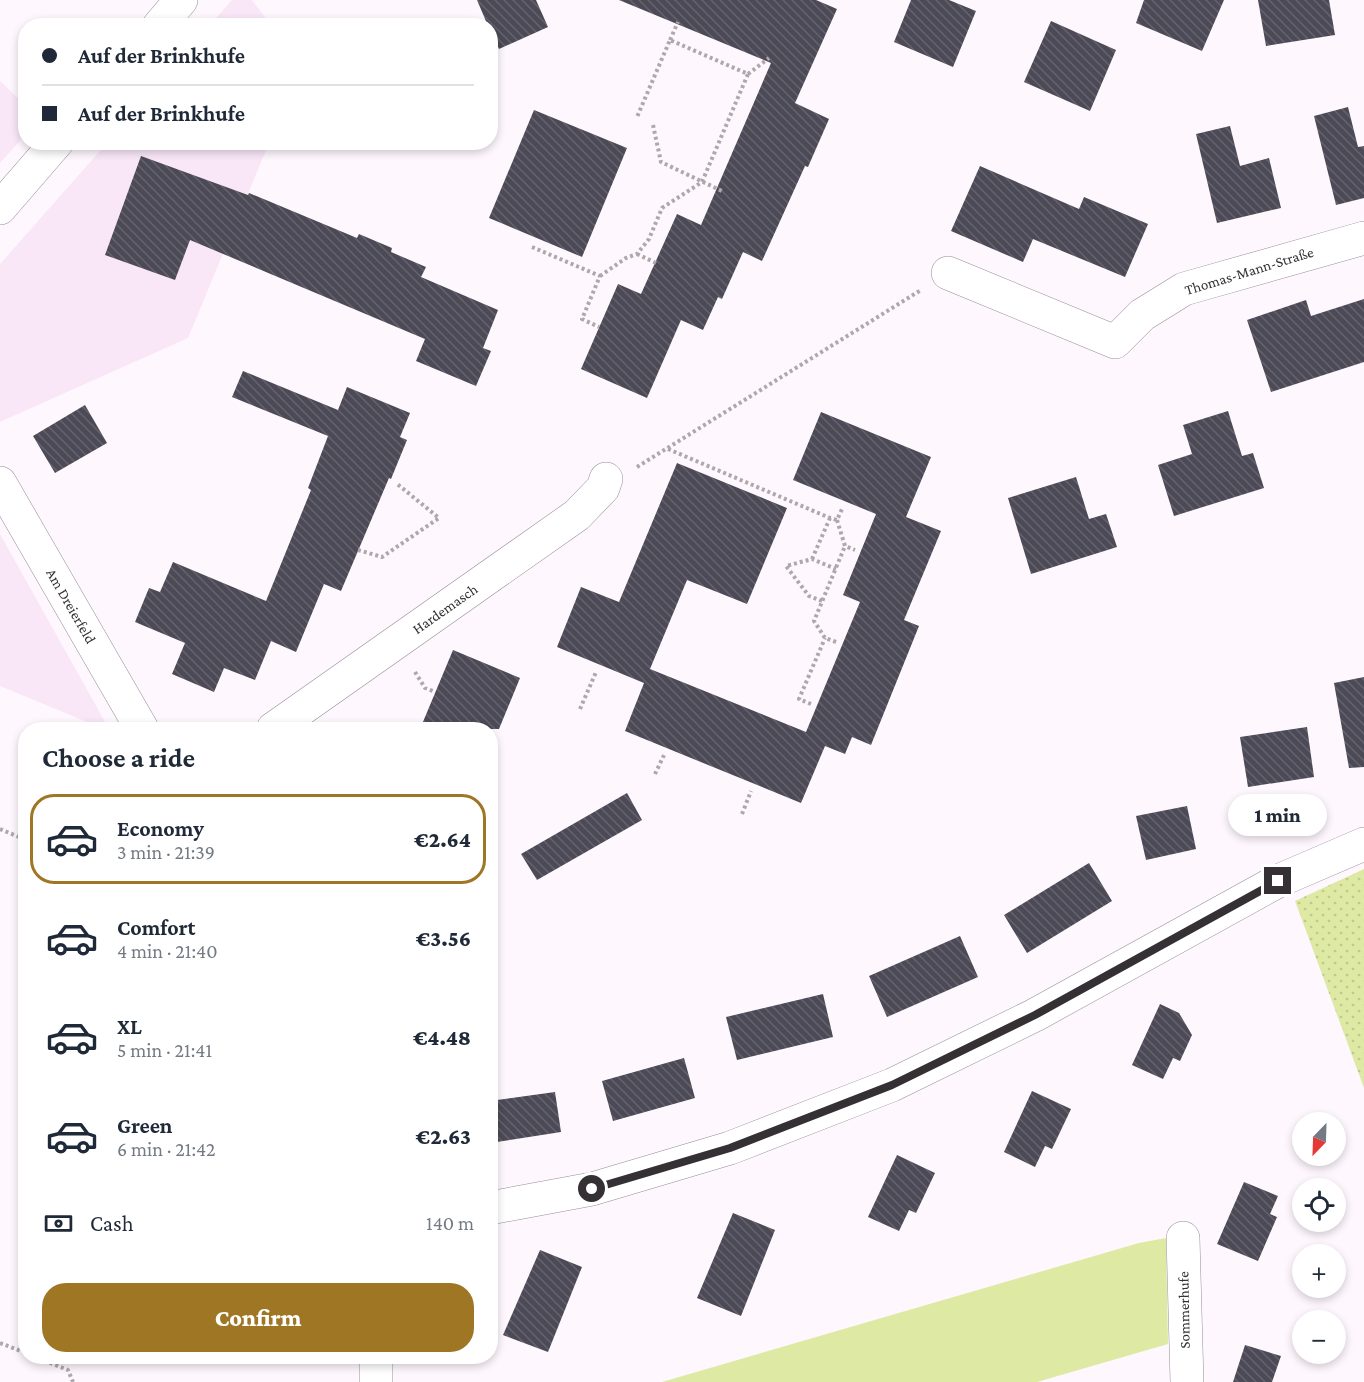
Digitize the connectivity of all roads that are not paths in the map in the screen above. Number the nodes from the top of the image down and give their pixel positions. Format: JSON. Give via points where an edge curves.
{"nodes":[{"id":1,"x":181,"y":0,"type":"edge"},
{"id":2,"x":166,"y":18,"type":"edge"},
{"id":3,"x":50,"y":150,"type":"edge"},
{"id":4,"x":0,"y":208,"type":"edge"},
{"id":5,"x":1364,"y":238,"type":"edge"},
{"id":6,"x":948,"y":273,"type":"road end"},
{"id":7,"x":0,"y":483,"type":"edge"},
{"id":8,"x":605,"y":484,"type":"road end"},
{"id":9,"x":138,"y":722,"type":"edge"},
{"id":10,"x":283,"y":722,"type":"edge"},
{"id":11,"x":1364,"y":844,"type":"edge"},
{"id":12,"x":498,"y":1207,"type":"edge"},
{"id":13,"x":1183,"y":1238,"type":"dead end"},
{"id":14,"x":376,"y":1364,"type":"edge"},
{"id":15,"x":376,"y":1382,"type":"edge"},
{"id":16,"x":1187,"y":1382,"type":"edge"}],
"edges":[{"from":1,"to":2,"type":"street"},
{"from":3,"to":4,"type":"street"},
{"from":5,"to":6,"type":"street","name":"Thomas-Mann-Straße","via":[[1184,290],[1142,315],[1115,342]]},
{"from":7,"to":9,"type":"street","name":"Am Dreierfeld"},
{"from":8,"to":10,"type":"street","name":"Hardemasch","via":[[577,515]]},
{"from":11,"to":12,"type":"street","via":[[1278,881],[1035,1015],[892,1085],[730,1148],[592,1189]]},
{"from":13,"to":16,"type":"street","name":"Sommerhufe"},
{"from":14,"to":15,"type":"street"}]}
